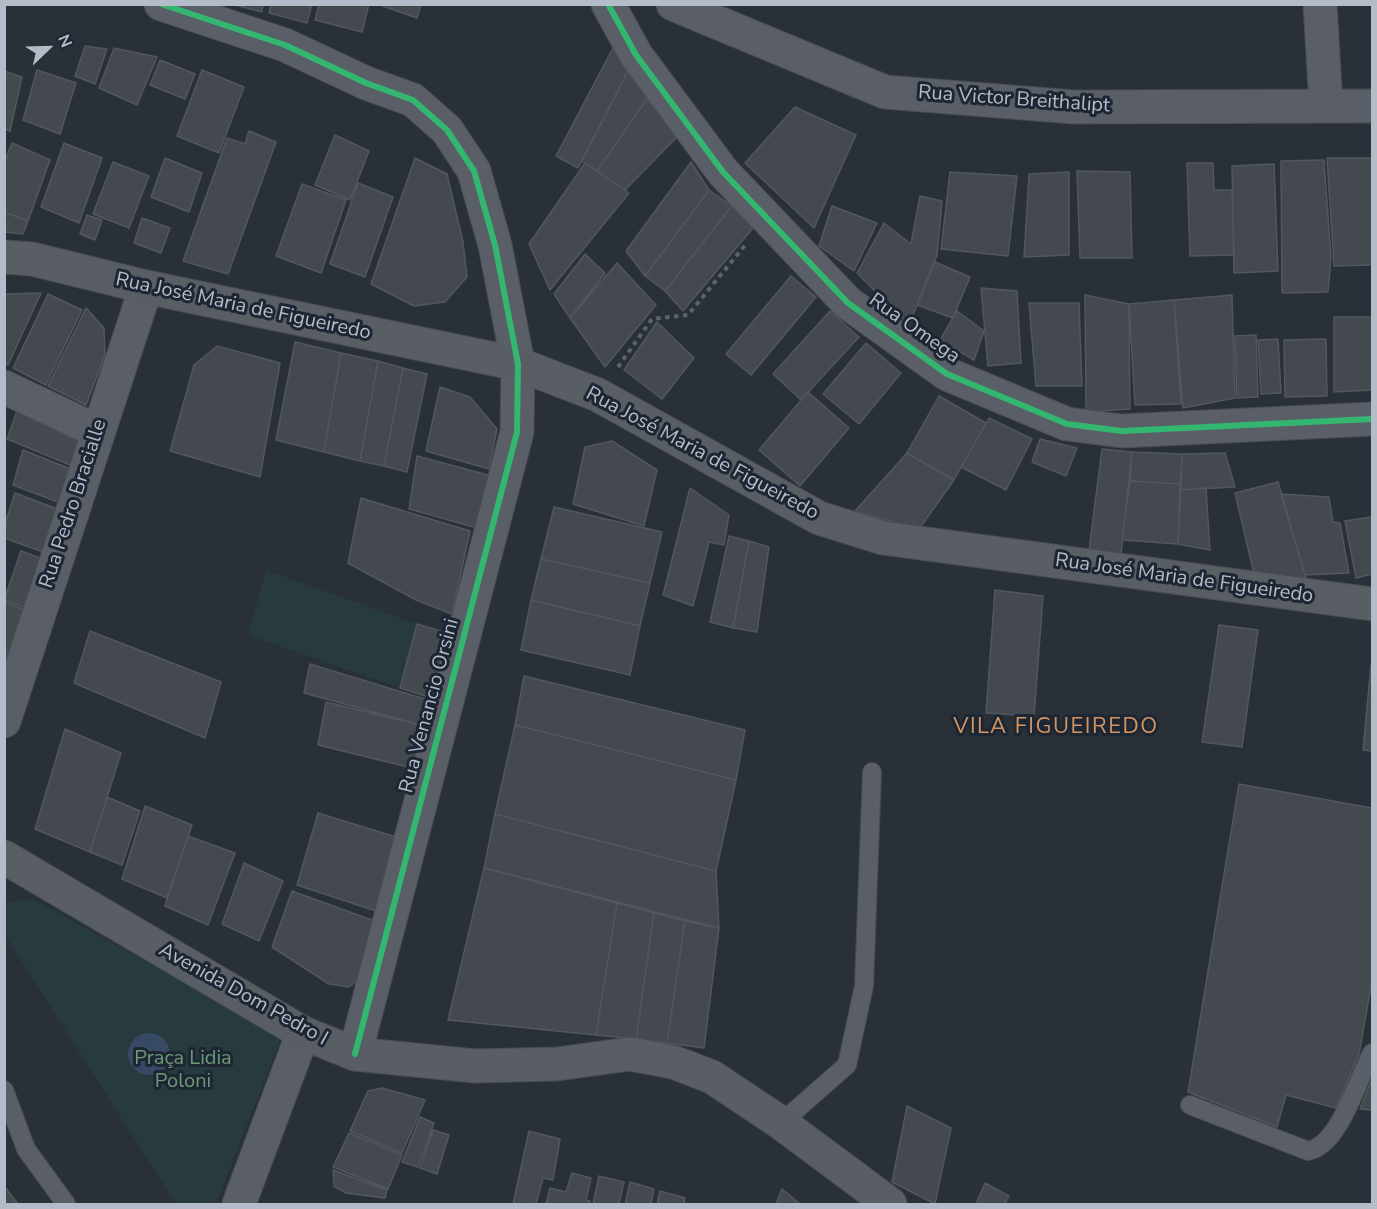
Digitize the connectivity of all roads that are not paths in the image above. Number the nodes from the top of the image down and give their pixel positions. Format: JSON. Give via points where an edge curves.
{"nodes":[{"id":1,"x":161,"y":4,"type":"edge"},
{"id":2,"x":608,"y":4,"type":"edge"},
{"id":3,"x":673,"y":4,"type":"edge"},
{"id":4,"x":1320,"y":4,"type":"edge"},
{"id":5,"x":1326,"y":106,"type":"junction"},
{"id":6,"x":1372,"y":106,"type":"edge"},
{"id":7,"x":4,"y":257,"type":"edge"},
{"id":8,"x":146,"y":287,"type":"junction"},
{"id":9,"x":518,"y":364,"type":"junction"},
{"id":10,"x":4,"y":387,"type":"edge"},
{"id":11,"x":1372,"y":419,"type":"edge"},
{"id":12,"x":97,"y":430,"type":"junction"},
{"id":13,"x":1372,"y":604,"type":"edge"},
{"id":14,"x":4,"y":721,"type":"edge"},
{"id":15,"x":872,"y":772,"type":"dead end"},
{"id":16,"x":4,"y":857,"type":"edge"},
{"id":17,"x":303,"y":1033,"type":"junction"},
{"id":18,"x":1372,"y":1053,"type":"edge"},
{"id":19,"x":355,"y":1054,"type":"junction"},
{"id":20,"x":4,"y":1090,"type":"edge"},
{"id":21,"x":1190,"y":1106,"type":"dead end"},
{"id":22,"x":781,"y":1123,"type":"junction"},
{"id":23,"x":66,"y":1204,"type":"edge"},
{"id":24,"x":239,"y":1204,"type":"edge"},
{"id":25,"x":890,"y":1204,"type":"edge"}],
"edges":[{"from":1,"to":9,"type":"street","name":"Rua Venancio Orsini","via":[[285,45],[413,100],[447,130],[474,171],[495,245]]},
{"from":2,"to":11,"type":"street","name":"Rua Omega","via":[[636,55],[723,172],[848,303],[946,374],[1067,424],[1122,431]]},
{"from":3,"to":5,"type":"street","name":"Rua Victor Breithalipt","via":[[885,92],[1074,107]]},
{"from":4,"to":5,"type":"street"},
{"from":5,"to":6,"type":"street","name":"Rua Victor Breithalipt"},
{"from":7,"to":8,"type":"main road","name":"Rua José Maria de Figueiredo","via":[[32,259]]},
{"from":8,"to":9,"type":"main road","name":"Rua José Maria de Figueiredo"},
{"from":8,"to":12,"type":"street","name":"Rua Pedro Bracialle"},
{"from":9,"to":13,"type":"main road","name":"Rua José Maria de Figueiredo","via":[[598,395],[819,518],[883,538]]},
{"from":9,"to":19,"type":"street","name":"Rua Venancio Orsini","via":[[517,432],[512,455]]},
{"from":10,"to":12,"type":"street"},
{"from":12,"to":14,"type":"street","name":"Rua Pedro Bracialle"},
{"from":15,"to":22,"type":"lane","via":[[864,986],[847,1065]]},
{"from":16,"to":17,"type":"main road","name":"Avenida Dom Pedro I"},
{"from":17,"to":19,"type":"main road","name":"Avenida Dom Pedro I"},
{"from":17,"to":24,"type":"street"},
{"from":18,"to":21,"type":"lane","via":[[1343,1116],[1320,1149],[1308,1151]]},
{"from":19,"to":22,"type":"main road","name":"Avenida Dom Pedro I","via":[[476,1066],[557,1064],[630,1054],[673,1062],[712,1077]]},
{"from":20,"to":23,"type":"lane","via":[[26,1149]]},
{"from":22,"to":25,"type":"main road","name":"Avenida Dom Pedro I"}]}
